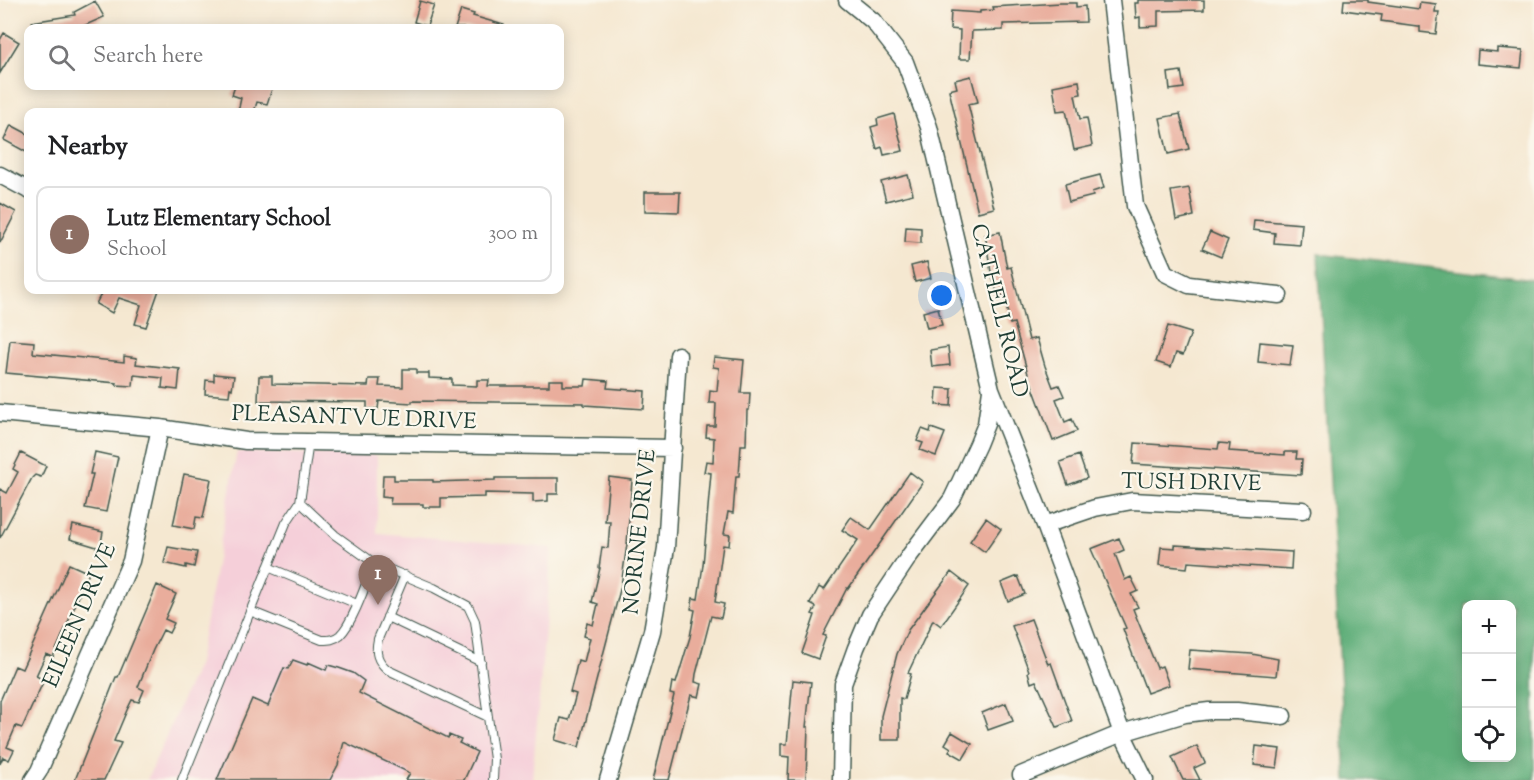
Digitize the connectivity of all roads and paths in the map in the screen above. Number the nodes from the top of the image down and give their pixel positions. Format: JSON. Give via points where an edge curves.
{"nodes":[{"id":1,"x":847,"y":0,"type":"edge"},
{"id":2,"x":1111,"y":0,"type":"edge"},
{"id":3,"x":0,"y":175,"type":"edge"},
{"id":4,"x":24,"y":188,"type":"edge"},
{"id":5,"x":1279,"y":296,"type":"dead end"},
{"id":6,"x":678,"y":355,"type":"dead end"},
{"id":7,"x":991,"y":389,"type":"junction"},
{"id":8,"x":1,"y":415,"type":"edge"},
{"id":9,"x":160,"y":428,"type":"junction"},
{"id":10,"x":309,"y":442,"type":"junction"},
{"id":11,"x":673,"y":448,"type":"junction"},
{"id":12,"x":300,"y":502,"type":"junction"},
{"id":13,"x":1303,"y":510,"type":"dead end"},
{"id":14,"x":1045,"y":525,"type":"junction"},
{"id":15,"x":374,"y":562,"type":"junction"},
{"id":16,"x":268,"y":567,"type":"junction"},
{"id":17,"x":405,"y":575,"type":"junction"},
{"id":18,"x":357,"y":604,"type":"junction"},
{"id":19,"x":250,"y":611,"type":"junction"},
{"id":20,"x":387,"y":617,"type":"junction"},
{"id":21,"x":481,"y":662,"type":"junction"},
{"id":22,"x":1283,"y":716,"type":"dead end"},
{"id":23,"x":488,"y":717,"type":"junction"},
{"id":24,"x":1122,"y":733,"type":"junction"},
{"id":25,"x":1021,"y":775,"type":"dead end"},
{"id":26,"x":33,"y":780,"type":"edge"},
{"id":27,"x":182,"y":780,"type":"edge"},
{"id":28,"x":493,"y":780,"type":"edge"},
{"id":29,"x":608,"y":780,"type":"edge"},
{"id":30,"x":841,"y":780,"type":"edge"},
{"id":31,"x":1145,"y":780,"type":"edge"}],
"edges":[{"from":1,"to":7,"type":"street","name":"CATHELL ROAD","via":[[873,21],[905,62],[929,127]]},
{"from":2,"to":5,"type":"street","via":[[1136,206],[1165,273],[1190,285]]},
{"from":3,"to":4,"type":"street"},
{"from":6,"to":11,"type":"street","name":"NORINE DRIVE"},
{"from":7,"to":14,"type":"street","name":"CATHELL ROAD"},
{"from":7,"to":30,"type":"street","via":[[986,424],[952,499],[870,615],[856,648],[843,684]]},
{"from":8,"to":9,"type":"street","name":"PLEASANTVUE DRIVE"},
{"from":9,"to":10,"type":"street","name":"PLEASANTVUE DRIVE","via":[[246,441]]},
{"from":9,"to":26,"type":"street","name":"EILEEN DRIVE","via":[[131,561]]},
{"from":10,"to":11,"type":"street","name":"PLEASANTVUE DRIVE"},
{"from":10,"to":12,"type":"lane"},
{"from":11,"to":29,"type":"street","name":"NORINE DRIVE","via":[[666,548],[652,631]]},
{"from":12,"to":15,"type":"lane","via":[[335,535]]},
{"from":12,"to":16,"type":"lane","via":[[286,523]]},
{"from":13,"to":14,"type":"street","name":"TUSH DRIVE","via":[[1132,501],[1095,508]]},
{"from":14,"to":24,"type":"street","name":"CATHELL ROAD"},
{"from":15,"to":17,"type":"lane"},
{"from":15,"to":18,"type":"lane"},
{"from":16,"to":18,"type":"lane"},
{"from":16,"to":19,"type":"lane"},
{"from":17,"to":20,"type":"lane"},
{"from":17,"to":21,"type":"lane","via":[[468,606],[475,621]]},
{"from":18,"to":19,"type":"lane","via":[[341,634],[332,640],[322,640]]},
{"from":19,"to":27,"type":"lane"},
{"from":20,"to":21,"type":"lane"},
{"from":20,"to":23,"type":"lane","via":[[376,649],[379,662],[388,670]]},
{"from":21,"to":23,"type":"lane"},
{"from":22,"to":24,"type":"street","via":[[1209,711]]},
{"from":23,"to":28,"type":"lane"},
{"from":24,"to":25,"type":"street"},
{"from":24,"to":31,"type":"street","name":"CATHELL ROAD"}]}
